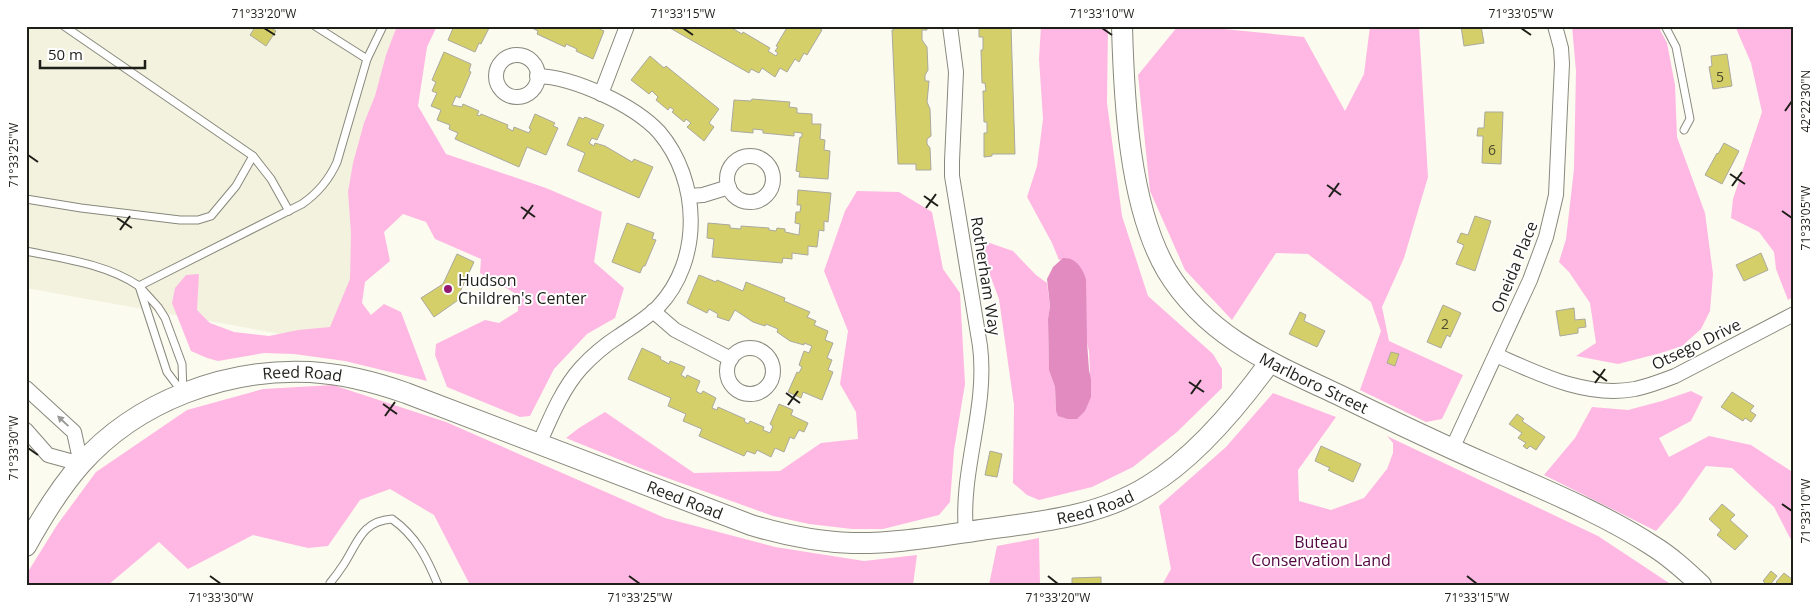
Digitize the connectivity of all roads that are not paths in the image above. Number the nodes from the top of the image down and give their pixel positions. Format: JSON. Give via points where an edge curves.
{"nodes":[{"id":1,"x":64,"y":26,"type":"edge"},
{"id":2,"x":316,"y":26,"type":"edge"},
{"id":3,"x":383,"y":26,"type":"edge"},
{"id":4,"x":627,"y":26,"type":"edge"},
{"id":5,"x":950,"y":26,"type":"edge"},
{"id":6,"x":1122,"y":26,"type":"edge"},
{"id":7,"x":1555,"y":26,"type":"edge"},
{"id":8,"x":1665,"y":26,"type":"edge"},
{"id":9,"x":367,"y":60,"type":"junction"},
{"id":10,"x":537,"y":76,"type":"dead end"},
{"id":11,"x":601,"y":94,"type":"junction"},
{"id":12,"x":1684,"y":130,"type":"dead end"},
{"id":13,"x":253,"y":156,"type":"junction"},
{"id":14,"x":729,"y":187,"type":"dead end"},
{"id":15,"x":689,"y":196,"type":"junction"},
{"id":16,"x":26,"y":199,"type":"edge"},
{"id":17,"x":289,"y":211,"type":"junction"},
{"id":18,"x":26,"y":251,"type":"edge"},
{"id":19,"x":139,"y":286,"type":"junction"},
{"id":20,"x":653,"y":311,"type":"junction"},
{"id":21,"x":1794,"y":314,"type":"edge"},
{"id":22,"x":1496,"y":355,"type":"junction"},
{"id":23,"x":731,"y":359,"type":"dead end"},
{"id":24,"x":1270,"y":362,"type":"junction"},
{"id":25,"x":26,"y":388,"type":"edge"},
{"id":26,"x":183,"y":393,"type":"junction"},
{"id":27,"x":26,"y":430,"type":"edge"},
{"id":28,"x":539,"y":444,"type":"junction"},
{"id":29,"x":1452,"y":449,"type":"junction"},
{"id":30,"x":81,"y":464,"type":"junction"},
{"id":31,"x":966,"y":532,"type":"junction"},
{"id":32,"x":26,"y":546,"type":"edge"},
{"id":33,"x":330,"y":583,"type":"dead end"},
{"id":34,"x":438,"y":585,"type":"edge"},
{"id":35,"x":1701,"y":585,"type":"edge"}],
"edges":[{"from":1,"to":13,"type":"lane"},
{"from":2,"to":9,"type":"lane"},
{"from":3,"to":9,"type":"lane"},
{"from":4,"to":11,"type":"street"},
{"from":5,"to":31,"type":"street","name":"Rotherham Way","via":[[956,72],[952,176],[981,359],[980,393],[965,508]]},
{"from":6,"to":24,"type":"street","name":"Marlboro Street","via":[[1136,184],[1160,256],[1179,288],[1203,316],[1234,342]]},
{"from":7,"to":22,"type":"street","name":"Oneida Place","via":[[1562,64],[1554,202],[1539,258]]},
{"from":8,"to":12,"type":"lane","via":[[1676,47],[1690,119]]},
{"from":9,"to":17,"type":"lane","via":[[342,150],[331,175],[313,197]]},
{"from":10,"to":11,"type":"street","via":[[561,79]]},
{"from":11,"to":15,"type":"street","via":[[637,113],[664,138],[682,170]]},
{"from":13,"to":16,"type":"lane","via":[[236,186],[211,216],[198,220]]},
{"from":13,"to":17,"type":"lane"},
{"from":14,"to":15,"type":"street"},
{"from":15,"to":20,"type":"street","via":[[691,232],[685,259],[671,289]]},
{"from":17,"to":19,"type":"lane"},
{"from":18,"to":19,"type":"lane","via":[[113,271]]},
{"from":19,"to":26,"type":"lane","via":[[167,372]]},
{"from":19,"to":26,"type":"lane","via":[[165,318],[182,364]]},
{"from":20,"to":23,"type":"street","via":[[675,330]]},
{"from":20,"to":28,"type":"street","via":[[580,370],[553,412]]},
{"from":21,"to":22,"type":"street","name":"Otsego Drive","via":[[1674,376],[1635,389],[1616,391],[1578,387]]},
{"from":22,"to":29,"type":"street","name":"Oneida Place"},
{"from":24,"to":29,"type":"street","name":"Marlboro Street"},
{"from":24,"to":31,"type":"street","name":"Reed Road","via":[[1236,406],[1195,448],[1166,475],[1131,496],[1080,514]]},
{"from":30,"to":25,"type":"street","one_way":true,"via":[[74,432]]},
{"from":26,"to":28,"type":"street","name":"Reed Road","via":[[256,375],[291,372],[330,374],[388,386]]},
{"from":26,"to":30,"type":"street","name":"Reed Road","via":[[131,421]]},
{"from":27,"to":30,"type":"street","via":[[48,455]]},
{"from":28,"to":31,"type":"street","name":"Reed Road","via":[[731,518],[788,535],[859,543]]},
{"from":29,"to":35,"type":"street","name":"Marlboro Street","via":[[1571,502],[1635,535],[1670,558]]},
{"from":30,"to":32,"type":"street","name":"Reed Road","via":[[57,494]]},
{"from":33,"to":34,"type":"lane","via":[[362,532],[380,520],[392,519],[414,538]]}]}
